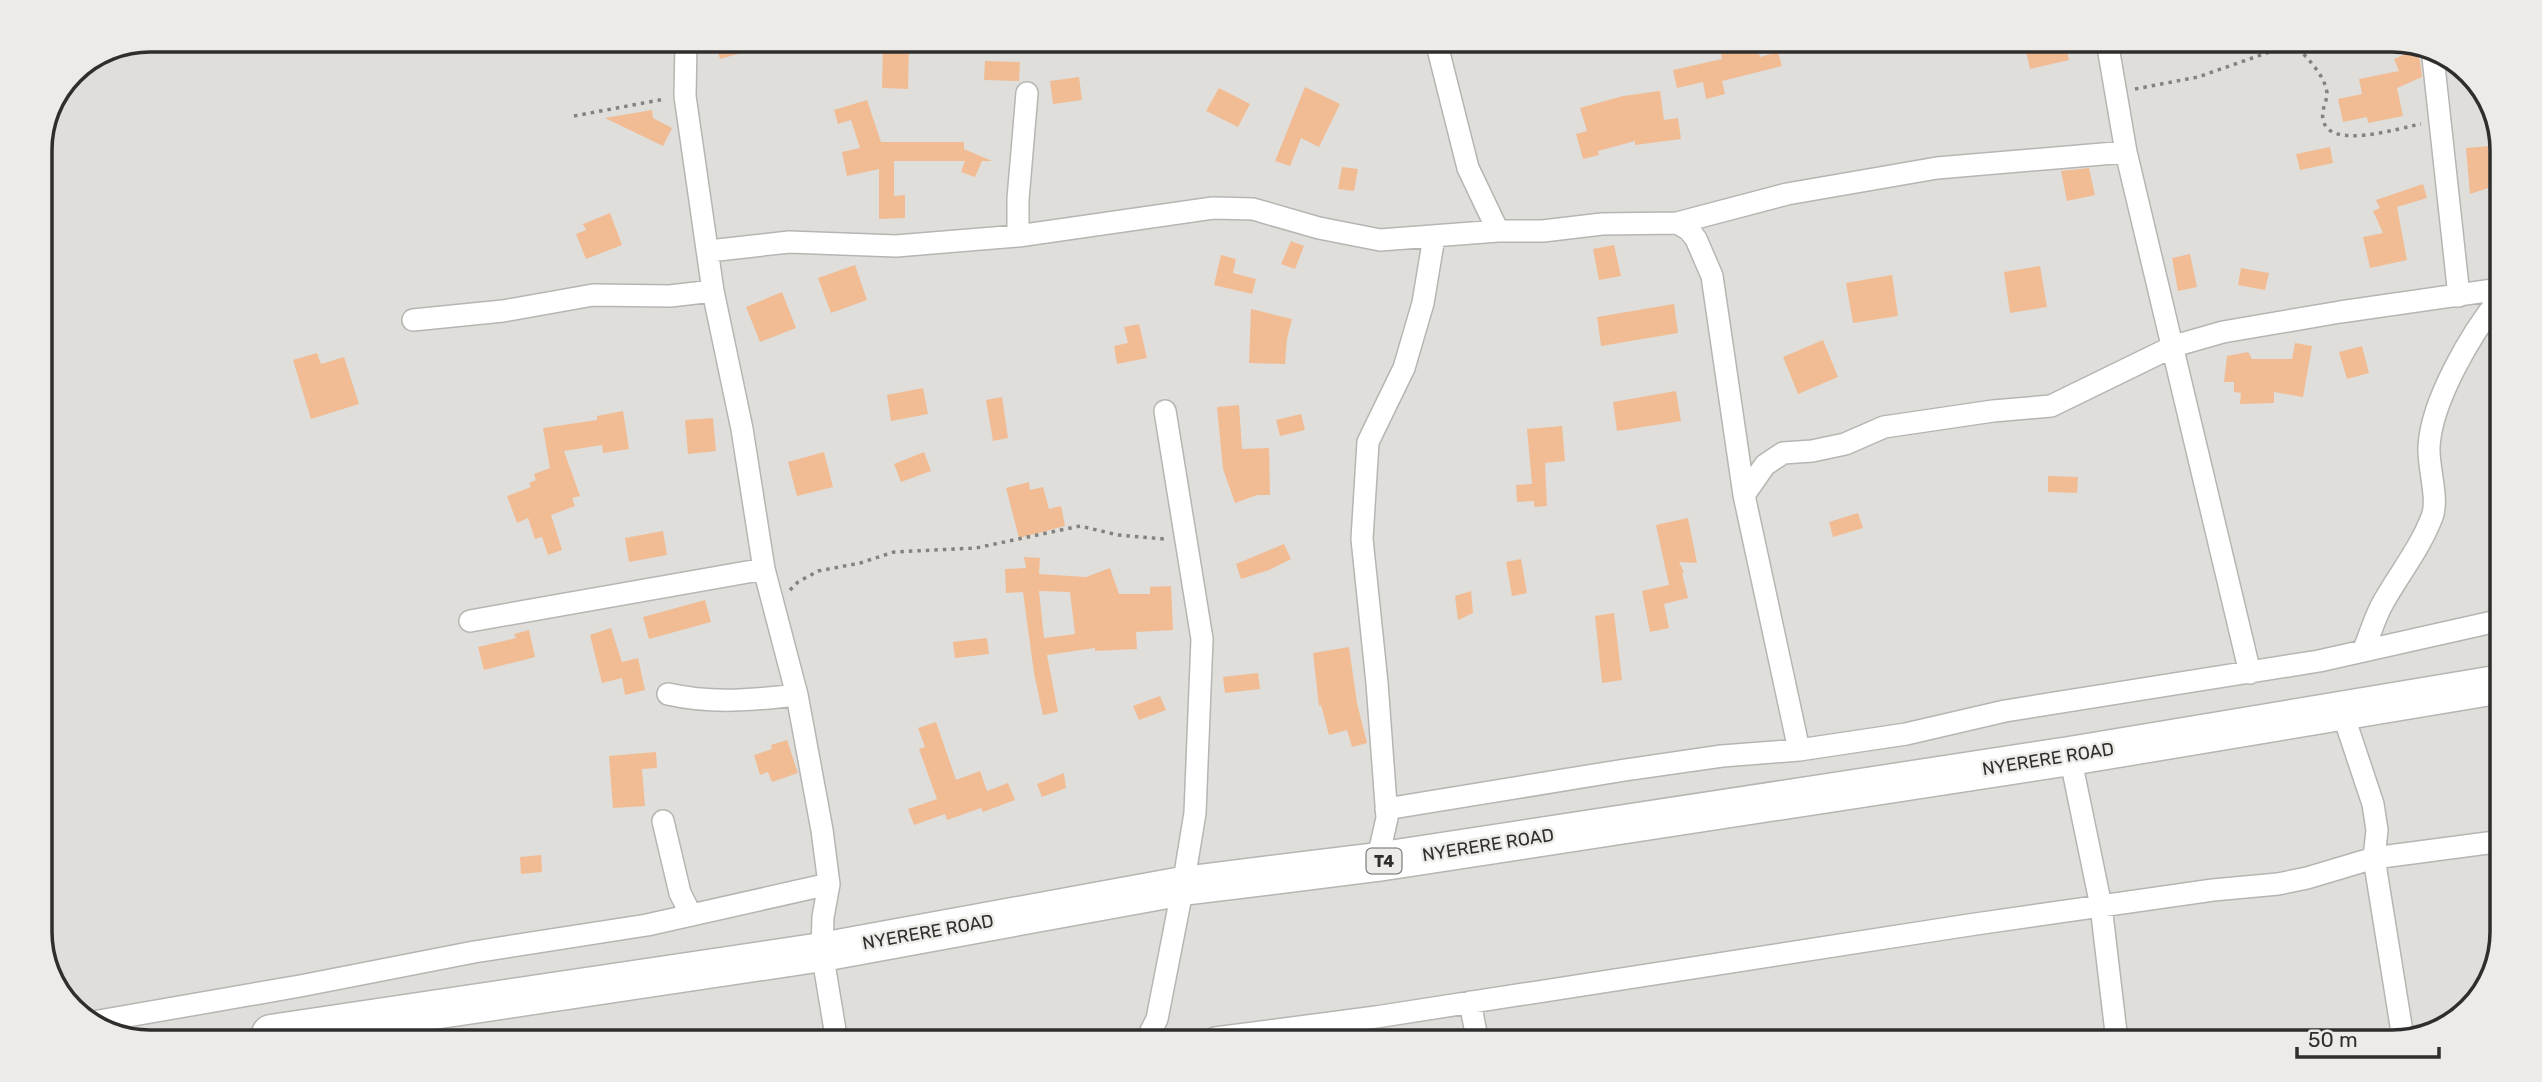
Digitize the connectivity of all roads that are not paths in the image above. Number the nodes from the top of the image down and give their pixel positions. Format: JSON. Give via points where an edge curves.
{"nodes":[{"id":1,"x":686,"y":52,"type":"edge"},
{"id":2,"x":1439,"y":52,"type":"edge"},
{"id":3,"x":2109,"y":52,"type":"edge"},
{"id":4,"x":2434,"y":62,"type":"edge"},
{"id":5,"x":1027,"y":93,"type":"dead end"},
{"id":6,"x":2126,"y":152,"type":"junction"},
{"id":7,"x":1677,"y":223,"type":"junction"},
{"id":8,"x":1498,"y":231,"type":"junction"},
{"id":9,"x":1018,"y":236,"type":"junction"},
{"id":10,"x":1434,"y":237,"type":"junction"},
{"id":11,"x":709,"y":251,"type":"junction"},
{"id":12,"x":713,"y":291,"type":"junction"},
{"id":13,"x":2489,"y":291,"type":"edge"},
{"id":14,"x":2459,"y":296,"type":"junction"},
{"id":15,"x":2489,"y":314,"type":"edge"},
{"id":16,"x":413,"y":320,"type":"dead end"},
{"id":17,"x":2174,"y":345,"type":"junction"},
{"id":18,"x":1165,"y":411,"type":"dead end"},
{"id":19,"x":1744,"y":495,"type":"junction"},
{"id":20,"x":764,"y":569,"type":"junction"},
{"id":21,"x":470,"y":621,"type":"dead end"},
{"id":22,"x":2490,"y":623,"type":"edge"},
{"id":23,"x":2363,"y":651,"type":"junction"},
{"id":24,"x":2250,"y":673,"type":"junction"},
{"id":25,"x":2490,"y":686,"type":"edge"},
{"id":26,"x":668,"y":694,"type":"dead end"},
{"id":27,"x":797,"y":695,"type":"junction"},
{"id":28,"x":2342,"y":711,"type":"junction"},
{"id":29,"x":1799,"y":750,"type":"junction"},
{"id":30,"x":2070,"y":755,"type":"junction"},
{"id":31,"x":1386,"y":809,"type":"junction"},
{"id":32,"x":663,"y":821,"type":"dead end"},
{"id":33,"x":2490,"y":843,"type":"edge"},
{"id":34,"x":2374,"y":858,"type":"junction"},
{"id":35,"x":1377,"y":862,"type":"junction"},
{"id":36,"x":829,"y":884,"type":"junction"},
{"id":37,"x":1183,"y":886,"type":"junction"},
{"id":38,"x":2101,"y":906,"type":"junction"},
{"id":39,"x":691,"y":915,"type":"junction"},
{"id":40,"x":822,"y":951,"type":"junction"},
{"id":41,"x":1470,"y":1002,"type":"junction"},
{"id":42,"x":108,"y":1019,"type":"edge"},
{"id":43,"x":2402,"y":1029,"type":"edge"},
{"id":44,"x":298,"y":1030,"type":"edge"},
{"id":45,"x":835,"y":1030,"type":"edge"},
{"id":46,"x":1152,"y":1030,"type":"edge"},
{"id":47,"x":1276,"y":1030,"type":"edge"},
{"id":48,"x":1475,"y":1030,"type":"edge"},
{"id":49,"x":2116,"y":1030,"type":"edge"}],
"edges":[{"from":1,"to":11,"type":"street","via":[[684,96]]},
{"from":2,"to":8,"type":"street","via":[[1468,167]]},
{"from":3,"to":6,"type":"street"},
{"from":4,"to":14,"type":"street"},
{"from":5,"to":9,"type":"street"},
{"from":6,"to":7,"type":"street","via":[[1927,169],[1808,190]]},
{"from":6,"to":17,"type":"street"},
{"from":7,"to":8,"type":"street"},
{"from":7,"to":19,"type":"street","via":[[1696,239],[1712,275]]},
{"from":8,"to":10,"type":"street"},
{"from":9,"to":10,"type":"street","via":[[1229,208],[1253,209],[1364,238]]},
{"from":9,"to":11,"type":"street","via":[[897,246],[789,242]]},
{"from":10,"to":31,"type":"street","via":[[1423,303],[1404,368],[1368,442],[1362,539]]},
{"from":11,"to":12,"type":"street"},
{"from":12,"to":16,"type":"street","via":[[670,296],[593,295]]},
{"from":12,"to":20,"type":"street","via":[[740,416]]},
{"from":13,"to":14,"type":"street"},
{"from":14,"to":17,"type":"street","via":[[2262,324]]},
{"from":15,"to":23,"type":"street","via":[[2459,360],[2430,438],[2432,518],[2383,602]]},
{"from":17,"to":19,"type":"street","via":[[2051,406],[1884,427],[1845,444],[1783,453],[1765,465]]},
{"from":17,"to":24,"type":"street"},
{"from":18,"to":37,"type":"street","via":[[1202,639],[1195,813]]},
{"from":19,"to":29,"type":"street"},
{"from":20,"to":21,"type":"street"},
{"from":20,"to":27,"type":"street"},
{"from":22,"to":23,"type":"street"},
{"from":23,"to":24,"type":"street"},
{"from":24,"to":29,"type":"street","via":[[2005,711],[1906,734]]},
{"from":25,"to":28,"type":"highway","name":"NYERERE ROAD","number":"T4"},
{"from":26,"to":27,"type":"street","via":[[721,702]]},
{"from":27,"to":36,"type":"street"},
{"from":28,"to":30,"type":"highway","name":"NYERERE ROAD","number":"T4"},
{"from":28,"to":34,"type":"street","via":[[2373,804],[2377,830]]},
{"from":29,"to":31,"type":"street","via":[[1625,770]]},
{"from":30,"to":35,"type":"highway","name":"NYERERE ROAD","number":"T4"},
{"from":30,"to":38,"type":"street"},
{"from":31,"to":35,"type":"street"},
{"from":32,"to":39,"type":"street","via":[[680,893]]},
{"from":33,"to":34,"type":"street"},
{"from":34,"to":38,"type":"street","via":[[2278,884]]},
{"from":34,"to":43,"type":"street"},
{"from":35,"to":37,"type":"highway","name":"NYERERE ROAD","number":"T4"},
{"from":36,"to":39,"type":"street"},
{"from":36,"to":40,"type":"street"},
{"from":37,"to":40,"type":"highway","name":"NYERERE ROAD","number":"T4"},
{"from":37,"to":46,"type":"street"},
{"from":38,"to":41,"type":"street"},
{"from":38,"to":49,"type":"street"},
{"from":39,"to":42,"type":"street"},
{"from":40,"to":44,"type":"highway","name":"NYERERE ROAD","number":"T4"},
{"from":40,"to":45,"type":"street"},
{"from":41,"to":47,"type":"street"},
{"from":41,"to":48,"type":"street"}]}
